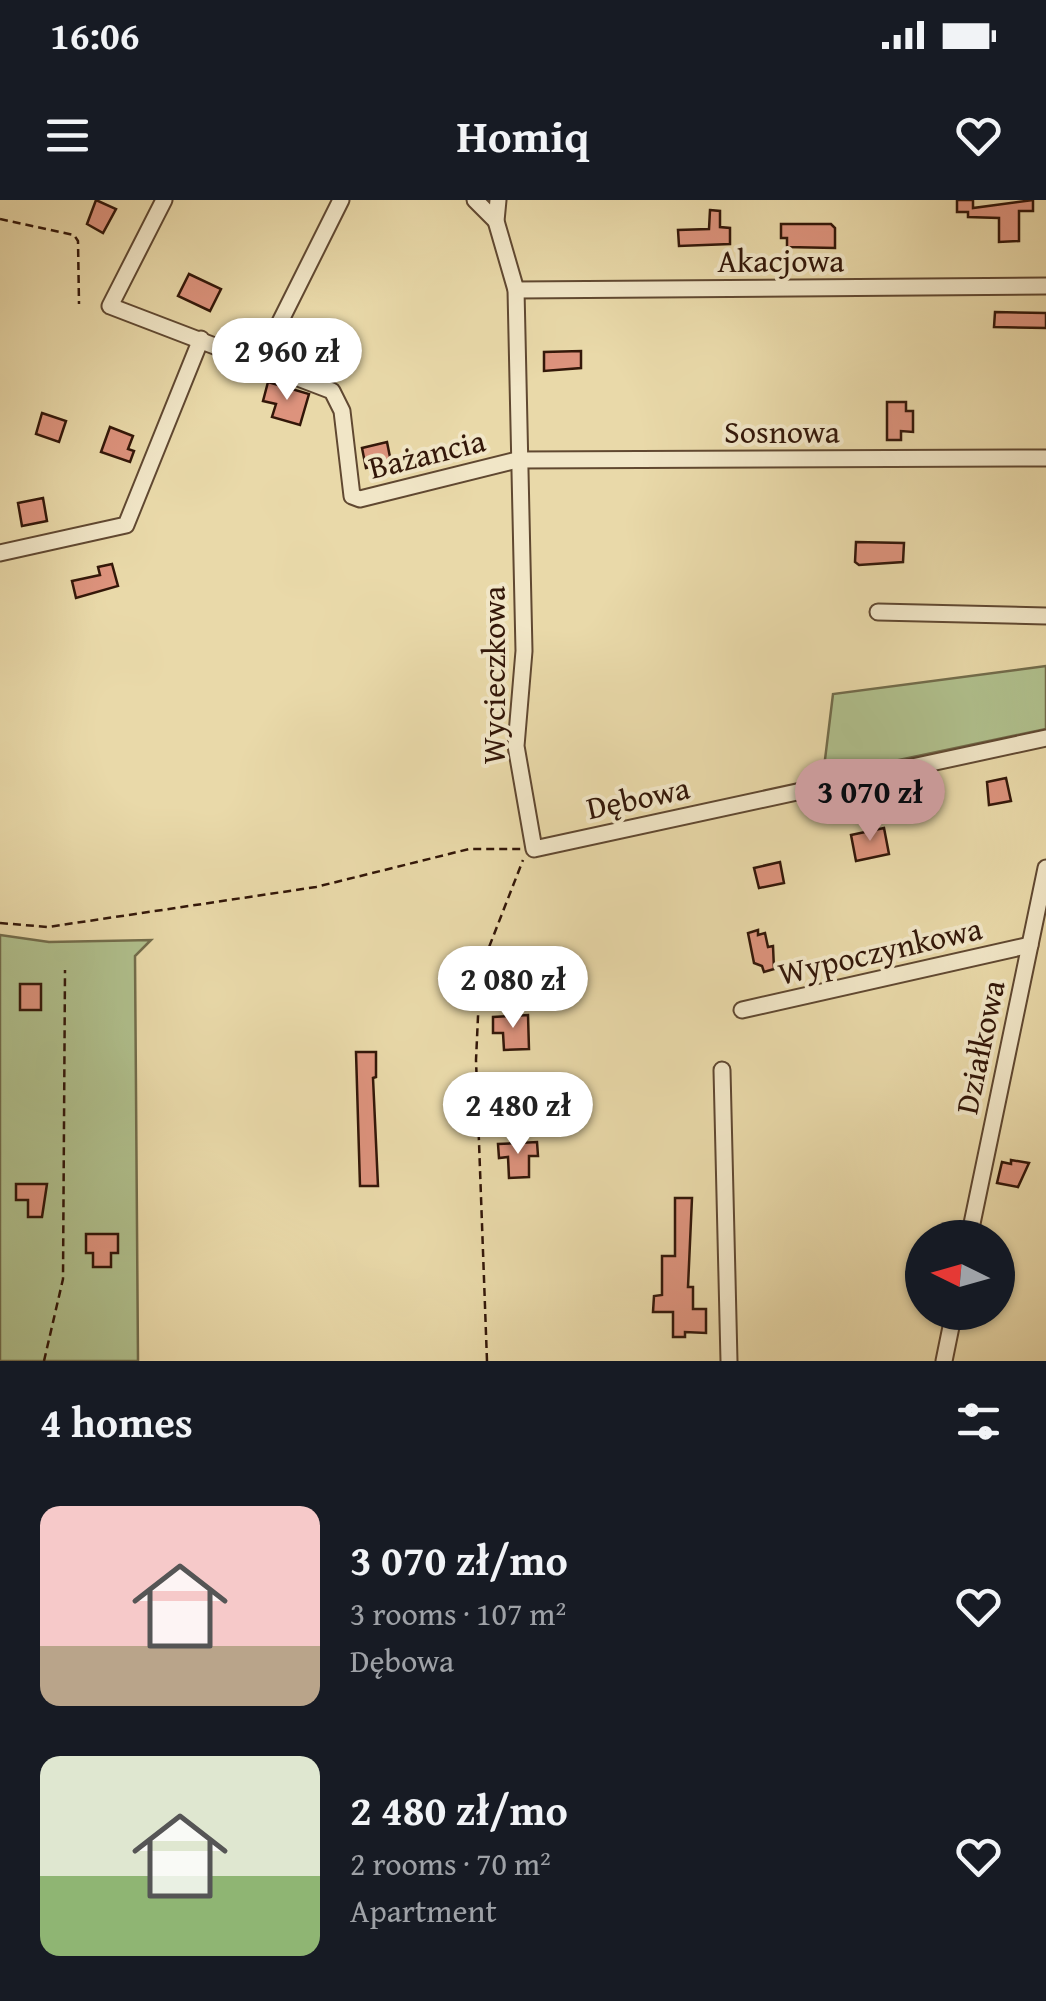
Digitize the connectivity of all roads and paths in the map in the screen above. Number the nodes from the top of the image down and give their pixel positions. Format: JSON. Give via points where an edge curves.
{"nodes":[{"id":1,"x":164,"y":200,"type":"edge"},
{"id":2,"x":340,"y":200,"type":"edge"},
{"id":3,"x":476,"y":200,"type":"edge"},
{"id":4,"x":498,"y":200,"type":"edge"},
{"id":5,"x":0,"y":219,"type":"edge"},
{"id":6,"x":496,"y":221,"type":"junction"},
{"id":7,"x":1046,"y":286,"type":"edge"},
{"id":8,"x":516,"y":290,"type":"junction"},
{"id":9,"x":79,"y":304,"type":"dead end"},
{"id":10,"x":201,"y":339,"type":"junction"},
{"id":11,"x":264,"y":362,"type":"junction"},
{"id":12,"x":1046,"y":458,"type":"edge"},
{"id":13,"x":517,"y":460,"type":"junction"},
{"id":14,"x":0,"y":552,"type":"edge"},
{"id":15,"x":878,"y":612,"type":"dead end"},
{"id":16,"x":1046,"y":616,"type":"edge"},
{"id":17,"x":1046,"y":738,"type":"edge"},
{"id":18,"x":530,"y":849,"type":"junction"},
{"id":19,"x":1046,"y":868,"type":"edge"},
{"id":20,"x":0,"y":923,"type":"edge"},
{"id":21,"x":1030,"y":945,"type":"junction"},
{"id":22,"x":64,"y":970,"type":"dead end"},
{"id":23,"x":742,"y":1010,"type":"dead end"},
{"id":24,"x":722,"y":1070,"type":"dead end"},
{"id":25,"x":974,"y":1220,"type":"edge"},
{"id":26,"x":950,"y":1330,"type":"edge"},
{"id":27,"x":44,"y":1361,"type":"edge"},
{"id":28,"x":487,"y":1361,"type":"edge"},
{"id":29,"x":729,"y":1361,"type":"edge"},
{"id":30,"x":944,"y":1361,"type":"edge"}],
"edges":[{"from":1,"to":10,"type":"street","name":"Bażancia","via":[[110,306]]},
{"from":2,"to":11,"type":"street"},
{"from":3,"to":6,"type":"street"},
{"from":4,"to":6,"type":"street","name":"Wycieczkowa"},
{"from":5,"to":9,"type":"path","via":[[74,235]]},
{"from":6,"to":8,"type":"street","name":"Wycieczkowa"},
{"from":7,"to":8,"type":"street","name":"Akacjowa"},
{"from":8,"to":13,"type":"street","name":"Wycieczkowa"},
{"from":10,"to":11,"type":"street","name":"Bażancia"},
{"from":10,"to":14,"type":"street","via":[[126,525]]},
{"from":11,"to":13,"type":"street","name":"Bażancia","via":[[339,398],[352,496]]},
{"from":12,"to":13,"type":"street","name":"Sosnowa"},
{"from":13,"to":18,"type":"street","name":"Wycieczkowa","via":[[524,652],[516,746]]},
{"from":15,"to":16,"type":"street"},
{"from":17,"to":18,"type":"street","name":"Dębowa"},
{"from":18,"to":20,"type":"path","via":[[469,849],[316,887],[48,927]]},
{"from":18,"to":28,"type":"path","via":[[484,960],[479,995]]},
{"from":19,"to":21,"type":"street","name":"Działkowa"},
{"from":21,"to":23,"type":"street","name":"Wypoczynkowa"},
{"from":21,"to":25,"type":"street","name":"Działkowa"},
{"from":22,"to":27,"type":"path","via":[[63,1279]]},
{"from":24,"to":29,"type":"street"},
{"from":26,"to":30,"type":"street"}]}
